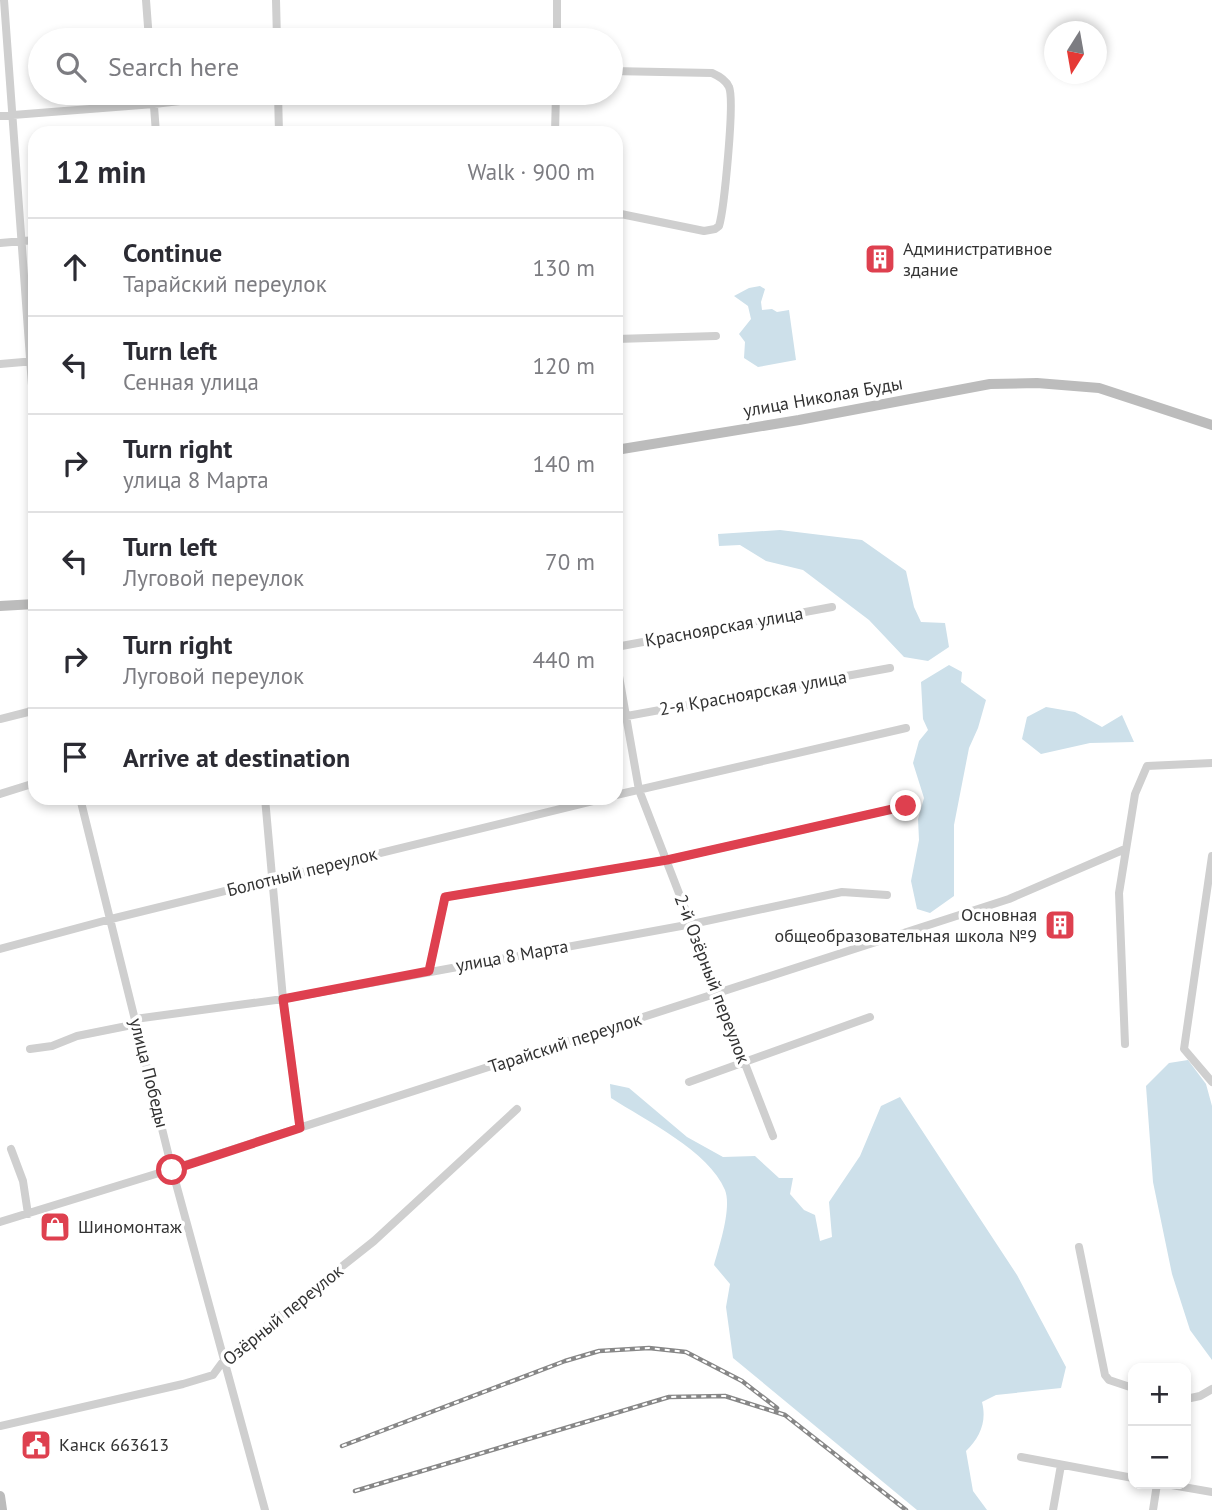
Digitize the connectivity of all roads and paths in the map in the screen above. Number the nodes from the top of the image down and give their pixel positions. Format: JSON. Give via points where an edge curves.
{"nodes":[{"id":1,"x":4,"y":0,"type":"edge"},
{"id":2,"x":146,"y":0,"type":"edge"},
{"id":3,"x":276,"y":0,"type":"edge"},
{"id":4,"x":557,"y":0,"type":"edge"},
{"id":5,"x":148,"y":28,"type":"edge"},
{"id":6,"x":277,"y":28,"type":"edge"},
{"id":7,"x":557,"y":28,"type":"edge"},
{"id":8,"x":623,"y":71,"type":"edge"},
{"id":9,"x":141,"y":105,"type":"edge"},
{"id":10,"x":154,"y":105,"type":"edge"},
{"id":11,"x":278,"y":105,"type":"edge"},
{"id":12,"x":556,"y":105,"type":"edge"},
{"id":13,"x":13,"y":115,"type":"junction"},
{"id":14,"x":0,"y":116,"type":"edge"},
{"id":15,"x":156,"y":126,"type":"edge"},
{"id":16,"x":279,"y":126,"type":"edge"},
{"id":17,"x":555,"y":126,"type":"edge"},
{"id":18,"x":623,"y":215,"type":"edge"},
{"id":19,"x":22,"y":241,"type":"junction"},
{"id":20,"x":28,"y":241,"type":"edge"},
{"id":21,"x":0,"y":243,"type":"edge"},
{"id":22,"x":28,"y":307,"type":"edge"},
{"id":23,"x":716,"y":336,"type":"dead end"},
{"id":24,"x":623,"y":339,"type":"edge"},
{"id":25,"x":28,"y":362,"type":"edge"},
{"id":26,"x":0,"y":364,"type":"edge"},
{"id":27,"x":1212,"y":425,"type":"edge"},
{"id":28,"x":623,"y":449,"type":"edge"},
{"id":29,"x":28,"y":604,"type":"edge"},
{"id":30,"x":0,"y":606,"type":"edge"},
{"id":31,"x":832,"y":607,"type":"dead end"},
{"id":32,"x":623,"y":646,"type":"edge"},
{"id":33,"x":890,"y":668,"type":"dead end"},
{"id":34,"x":28,"y":712,"type":"edge"},
{"id":35,"x":623,"y":718,"type":"edge"},
{"id":36,"x":0,"y":719,"type":"edge"},
{"id":37,"x":623,"y":726,"type":"edge"},
{"id":38,"x":906,"y":728,"type":"dead end"},
{"id":39,"x":1212,"y":763,"type":"edge"},
{"id":40,"x":28,"y":785,"type":"edge"},
{"id":41,"x":639,"y":790,"type":"junction"},
{"id":42,"x":623,"y":793,"type":"edge"},
{"id":43,"x":0,"y":794,"type":"edge"},
{"id":44,"x":82,"y":805,"type":"edge"},
{"id":45,"x":266,"y":805,"type":"edge"},
{"id":46,"x":577,"y":805,"type":"edge"},
{"id":47,"x":906,"y":806,"type":"dead end"},
{"id":48,"x":1125,"y":849,"type":"junction"},
{"id":49,"x":1212,"y":856,"type":"edge"},
{"id":50,"x":667,"y":860,"type":"junction"},
{"id":51,"x":272,"y":880,"type":"junction"},
{"id":52,"x":887,"y":895,"type":"dead end"},
{"id":53,"x":111,"y":919,"type":"junction"},
{"id":54,"x":692,"y":924,"type":"junction"},
{"id":55,"x":0,"y":949,"type":"edge"},
{"id":56,"x":429,"y":971,"type":"junction"},
{"id":57,"x":717,"y":994,"type":"junction"},
{"id":58,"x":283,"y":999,"type":"junction"},
{"id":59,"x":870,"y":1017,"type":"dead end"},
{"id":60,"x":136,"y":1021,"type":"junction"},
{"id":61,"x":1125,"y":1044,"type":"dead end"},
{"id":62,"x":30,"y":1049,"type":"dead end"},
{"id":63,"x":744,"y":1062,"type":"junction"},
{"id":64,"x":1212,"y":1082,"type":"edge"},
{"id":65,"x":689,"y":1083,"type":"dead end"},
{"id":66,"x":517,"y":1109,"type":"dead end"},
{"id":67,"x":300,"y":1128,"type":"junction"},
{"id":68,"x":773,"y":1136,"type":"dead end"},
{"id":69,"x":11,"y":1149,"type":"dead end"},
{"id":70,"x":172,"y":1170,"type":"junction"},
{"id":71,"x":29,"y":1214,"type":"junction"},
{"id":72,"x":0,"y":1222,"type":"edge"},
{"id":73,"x":1079,"y":1247,"type":"dead end"},
{"id":74,"x":224,"y":1360,"type":"junction"},
{"id":75,"x":1128,"y":1386,"type":"edge"},
{"id":76,"x":1212,"y":1389,"type":"edge"},
{"id":77,"x":1191,"y":1398,"type":"edge"},
{"id":78,"x":0,"y":1426,"type":"edge"},
{"id":79,"x":1021,"y":1457,"type":"dead end"},
{"id":80,"x":1061,"y":1465,"type":"junction"},
{"id":81,"x":1128,"y":1477,"type":"edge"},
{"id":82,"x":1191,"y":1488,"type":"edge"},
{"id":83,"x":1156,"y":1489,"type":"edge"},
{"id":84,"x":1212,"y":1492,"type":"edge"},
{"id":85,"x":0,"y":1496,"type":"edge"},
{"id":86,"x":2,"y":1510,"type":"edge"},
{"id":87,"x":265,"y":1510,"type":"edge"},
{"id":88,"x":1053,"y":1510,"type":"edge"},
{"id":89,"x":1153,"y":1510,"type":"edge"}],
"edges":[{"from":1,"to":13,"type":"street"},
{"from":2,"to":5,"type":"street"},
{"from":3,"to":6,"type":"street"},
{"from":4,"to":7,"type":"street"},
{"from":8,"to":18,"type":"street","via":[[702,72],[719,76],[730,88],[720,221],[715,229],[704,231]]},
{"from":9,"to":13,"type":"street"},
{"from":10,"to":15,"type":"street"},
{"from":11,"to":16,"type":"street"},
{"from":12,"to":17,"type":"street"},
{"from":13,"to":14,"type":"street"},
{"from":13,"to":19,"type":"street"},
{"from":19,"to":20,"type":"street"},
{"from":19,"to":21,"type":"street"},
{"from":19,"to":22,"type":"street"},
{"from":23,"to":24,"type":"street"},
{"from":25,"to":26,"type":"street"},
{"from":27,"to":28,"type":"street","name":"улица Николая Буды","via":[[1099,388],[990,384]]},
{"from":29,"to":30,"type":"street"},
{"from":31,"to":32,"type":"street","name":"Красноярская улица"},
{"from":33,"to":35,"type":"street","name":"2-я Красноярская улица"},
{"from":34,"to":36,"type":"street"},
{"from":37,"to":41,"type":"street","name":"2-й Озёрный переулок"},
{"from":38,"to":41,"type":"street"},
{"from":39,"to":48,"type":"street","via":[[1147,766],[1135,794]]},
{"from":40,"to":43,"type":"street"},
{"from":41,"to":42,"type":"street"},
{"from":41,"to":50,"type":"street","name":"2-й Озёрный переулок"},
{"from":44,"to":53,"type":"street","name":"улица Победы"},
{"from":45,"to":51,"type":"street"},
{"from":46,"to":51,"type":"street","name":"Болотный переулок"},
{"from":47,"to":50,"type":"street"},
{"from":48,"to":57,"type":"street","name":"Тарайский переулок","via":[[1009,899]]},
{"from":48,"to":61,"type":"street","via":[[1119,893]]},
{"from":49,"to":64,"type":"street","via":[[1184,1049]]},
{"from":50,"to":54,"type":"street","name":"2-й Озёрный переулок"},
{"from":50,"to":56,"type":"street","via":[[445,897]]},
{"from":51,"to":53,"type":"street","name":"Болотный переулок"},
{"from":51,"to":58,"type":"street"},
{"from":52,"to":54,"type":"street","name":"улица 8 Марта","via":[[842,892]]},
{"from":53,"to":55,"type":"street","name":"Болотный переулок"},
{"from":53,"to":60,"type":"street","name":"улица Победы"},
{"from":54,"to":56,"type":"street","name":"улица 8 Марта"},
{"from":54,"to":57,"type":"street","name":"2-й Озёрный переулок"},
{"from":56,"to":58,"type":"street","name":"улица 8 Марта"},
{"from":57,"to":63,"type":"street","name":"2-й Озёрный переулок"},
{"from":57,"to":67,"type":"street","name":"Тарайский переулок"},
{"from":58,"to":60,"type":"street","name":"улица 8 Марта"},
{"from":58,"to":67,"type":"street"},
{"from":59,"to":63,"type":"street"},
{"from":60,"to":62,"type":"street","name":"улица 8 Марта"},
{"from":60,"to":70,"type":"street","name":"улица Победы"},
{"from":63,"to":65,"type":"street"},
{"from":63,"to":68,"type":"street","name":"2-й Озёрный переулок"},
{"from":66,"to":74,"type":"street","name":"Озёрный переулок","via":[[374,1241]]},
{"from":67,"to":70,"type":"street","name":"Тарайский переулок"},
{"from":69,"to":71,"type":"street"},
{"from":70,"to":71,"type":"street","name":"Тарайский переулок"},
{"from":70,"to":74,"type":"street","name":"улица Победы"},
{"from":71,"to":72,"type":"street","name":"Тарайский переулок"},
{"from":73,"to":75,"type":"street","via":[[1105,1376]]},
{"from":74,"to":78,"type":"street","name":"Озёрный переулок","via":[[205,1378]]},
{"from":74,"to":87,"type":"street","name":"улица Победы"},
{"from":76,"to":77,"type":"street"},
{"from":79,"to":80,"type":"street"},
{"from":80,"to":81,"type":"street"},
{"from":80,"to":88,"type":"street"},
{"from":82,"to":84,"type":"street"},
{"from":83,"to":89,"type":"street"},
{"from":85,"to":86,"type":"street"}]}
